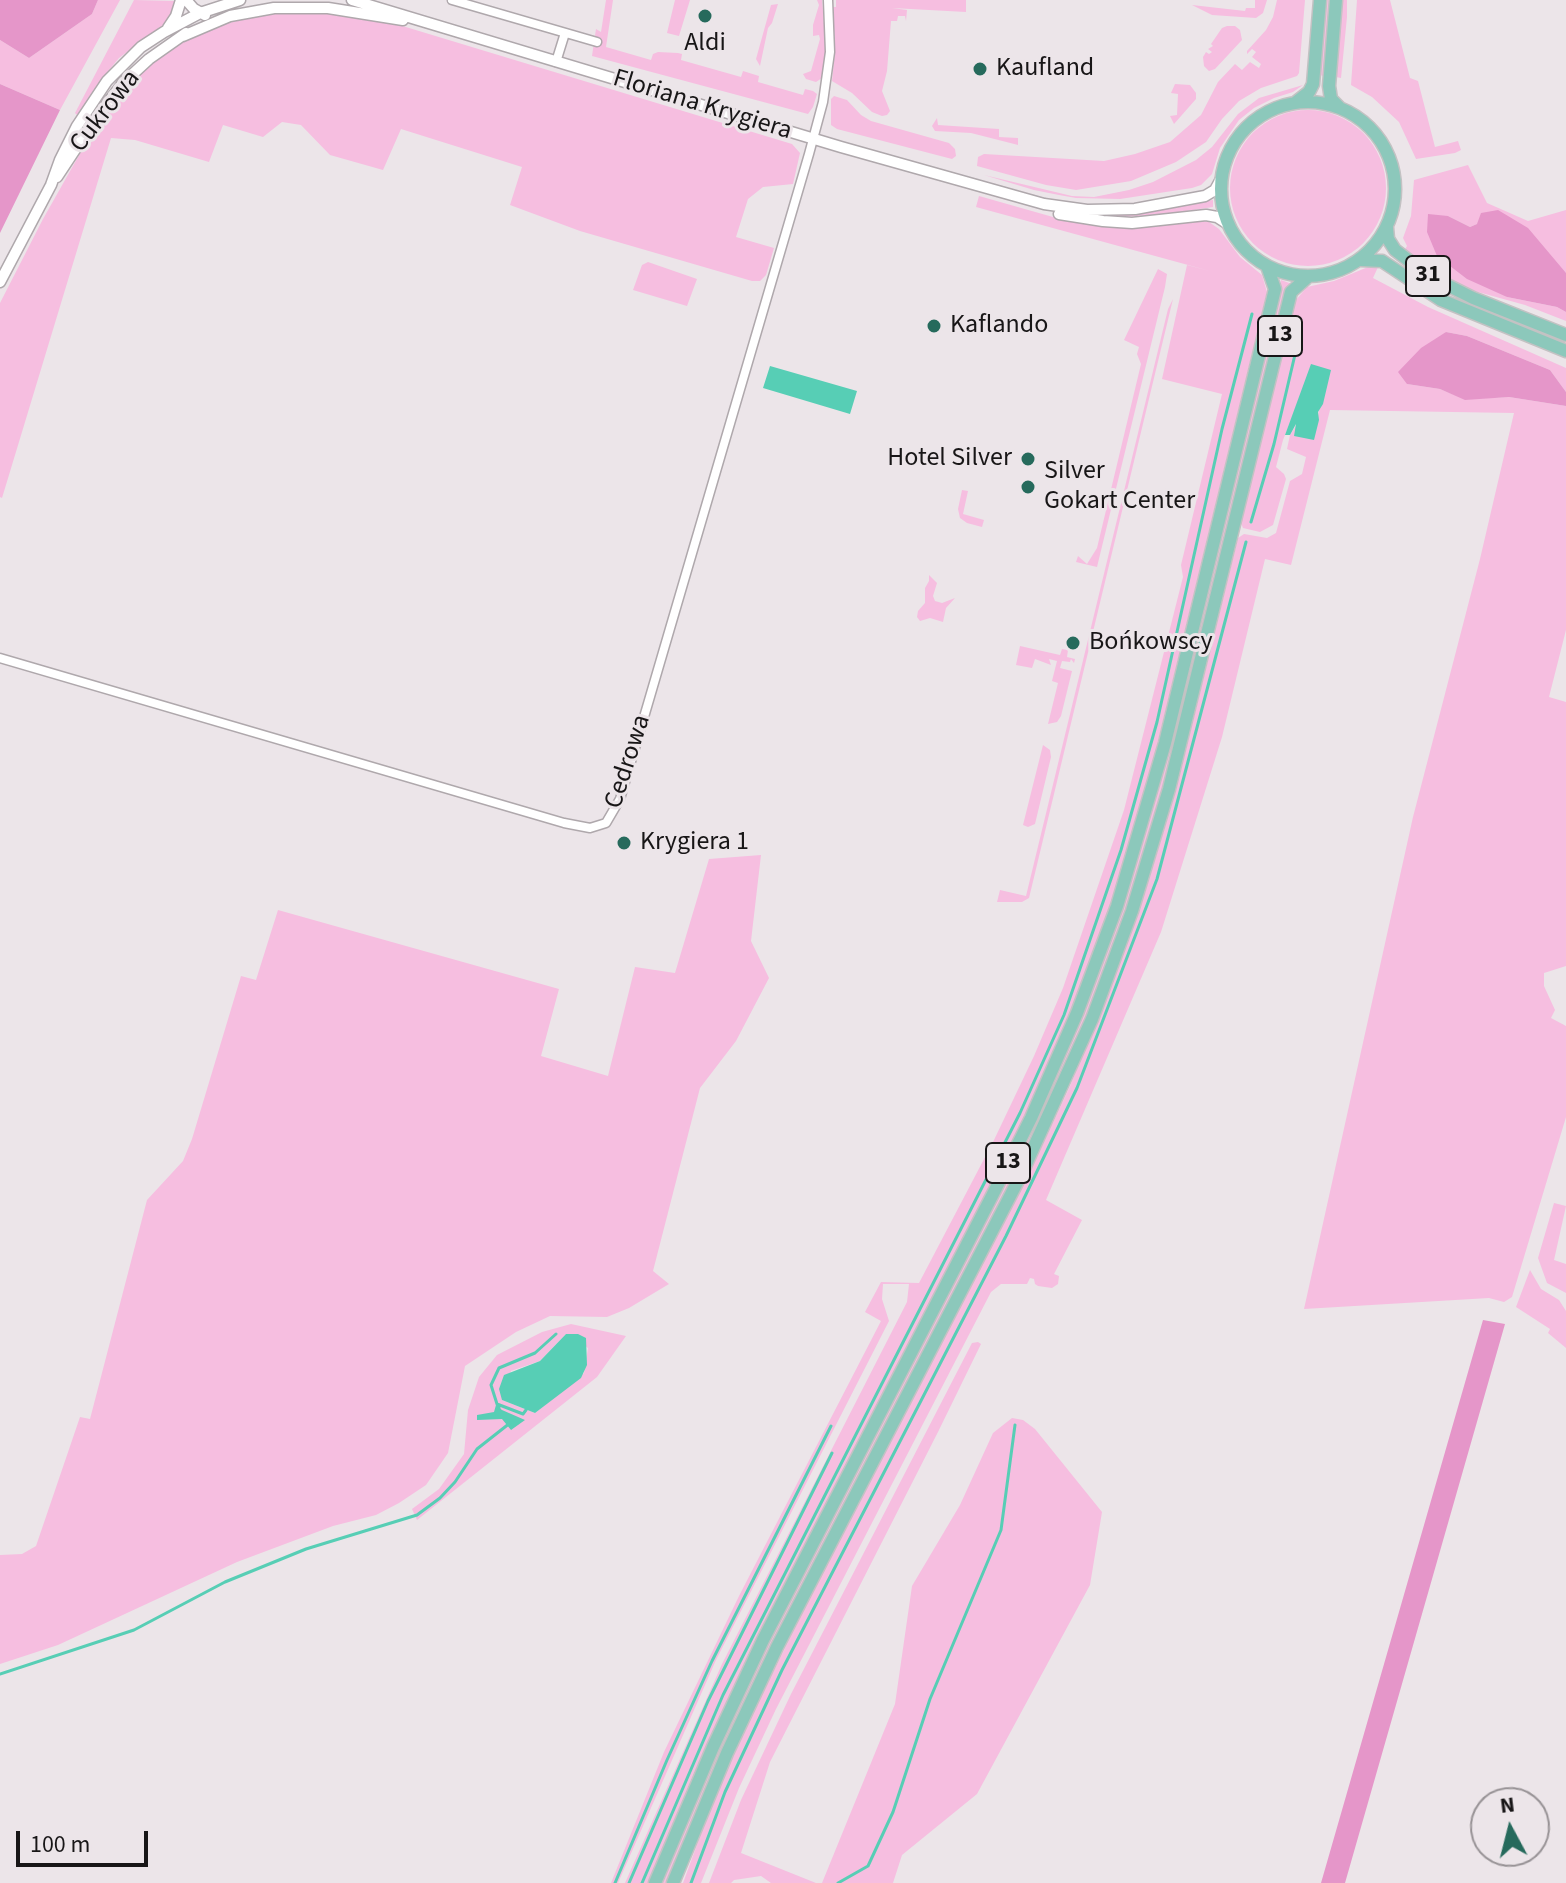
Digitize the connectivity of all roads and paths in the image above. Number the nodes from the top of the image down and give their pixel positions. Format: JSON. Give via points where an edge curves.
{"nodes":[{"id":1,"x":183,"y":0,"type":"edge"},
{"id":2,"x":200,"y":0,"type":"edge"},
{"id":3,"x":240,"y":0,"type":"edge"},
{"id":4,"x":352,"y":0,"type":"edge"},
{"id":5,"x":452,"y":0,"type":"edge"},
{"id":6,"x":828,"y":0,"type":"edge"},
{"id":7,"x":1320,"y":0,"type":"edge"},
{"id":8,"x":1336,"y":0,"type":"edge"},
{"id":9,"x":466,"y":2,"type":"edge"},
{"id":10,"x":200,"y":13,"type":"junction"},
{"id":11,"x":230,"y":16,"type":"junction"},
{"id":12,"x":424,"y":23,"type":"junction"},
{"id":13,"x":164,"y":32,"type":"junction"},
{"id":14,"x":565,"y":33,"type":"junction"},
{"id":15,"x":183,"y":36,"type":"junction"},
{"id":16,"x":597,"y":42,"type":"dead end"},
{"id":17,"x":556,"y":62,"type":"junction"},
{"id":18,"x":1295,"y":103,"type":"junction"},
{"id":19,"x":1339,"y":107,"type":"junction"},
{"id":20,"x":813,"y":139,"type":"junction"},
{"id":21,"x":1221,"y":179,"type":"junction"},
{"id":22,"x":51,"y":185,"type":"junction"},
{"id":23,"x":981,"y":188,"type":"junction"},
{"id":24,"x":1228,"y":224,"type":"junction"},
{"id":25,"x":1388,"y":225,"type":"junction"},
{"id":26,"x":1358,"y":261,"type":"junction"},
{"id":27,"x":1267,"y":266,"type":"junction"},
{"id":28,"x":1309,"y":276,"type":"junction"},
{"id":29,"x":0,"y":282,"type":"edge"},
{"id":30,"x":1566,"y":335,"type":"edge"},
{"id":31,"x":1566,"y":351,"type":"edge"},
{"id":32,"x":0,"y":658,"type":"edge"},
{"id":33,"x":655,"y":1883,"type":"edge"},
{"id":34,"x":673,"y":1883,"type":"edge"}],
"edges":[{"from":1,"to":10,"type":"street","name":"Cukrowa"},
{"from":1,"to":13,"type":"street","name":"Cukrowa"},
{"from":2,"to":10,"type":"street"},
{"from":3,"to":10,"type":"street"},
{"from":4,"to":12,"type":"street","name":"Floriana Krygiera"},
{"from":5,"to":9,"type":"street"},
{"from":6,"to":20,"type":"street","via":[[830,52]]},
{"from":7,"to":18,"type":"main road","via":[[1313,84]]},
{"from":8,"to":19,"type":"main road","via":[[1329,86]]},
{"from":9,"to":14,"type":"street"},
{"from":10,"to":11,"type":"street","name":"Floriana Krygiera"},
{"from":10,"to":13,"type":"street","name":"Cukrowa"},
{"from":10,"to":15,"type":"street","name":"Cukrowa"},
{"from":11,"to":12,"type":"street","name":"Floriana Krygiera","via":[[315,7]]},
{"from":11,"to":15,"type":"street","name":"Floriana Krygiera"},
{"from":12,"to":17,"type":"street","name":"Floriana Krygiera"},
{"from":13,"to":22,"type":"street","name":"Cukrowa","via":[[99,91]]},
{"from":14,"to":16,"type":"street"},
{"from":14,"to":17,"type":"street"},
{"from":15,"to":22,"type":"street","name":"Cukrowa","via":[[123,83]]},
{"from":17,"to":20,"type":"street","name":"Floriana Krygiera"},
{"from":18,"to":19,"type":"main road"},
{"from":18,"to":21,"type":"main road","via":[[1268,112],[1244,129],[1228,153]]},
{"from":19,"to":25,"type":"main road","via":[[1369,127],[1389,157],[1395,186]]},
{"from":20,"to":23,"type":"street","name":"Floriana Krygiera"},
{"from":20,"to":32,"type":"street","name":"Cedrowa","via":[[620,799],[604,824],[576,826]]},
{"from":21,"to":23,"type":"street","name":"Floriana Krygiera","via":[[1205,196],[1118,210],[1068,209]]},
{"from":21,"to":24,"type":"main road"},
{"from":22,"to":29,"type":"street","name":"Cukrowa"},
{"from":23,"to":24,"type":"street","name":"Floriana Krygiera","via":[[1011,202],[1103,221],[1206,215]]},
{"from":24,"to":27,"type":"main road","via":[[1244,249]]},
{"from":25,"to":26,"type":"main road"},
{"from":25,"to":30,"type":"main road","number":"31","via":[[1390,244],[1417,269]]},
{"from":26,"to":28,"type":"main road"},
{"from":26,"to":31,"type":"main road","number":"31","via":[[1382,261],[1441,300]]},
{"from":27,"to":28,"type":"main road"},
{"from":27,"to":33,"type":"main road","number":"13","via":[[1275,289],[1165,743],[1117,906],[1077,1013],[995,1190],[763,1640]]},
{"from":28,"to":34,"type":"main road","number":"13","via":[[1291,292],[1166,801],[1092,1019],[1022,1173],[777,1647]]}]}
